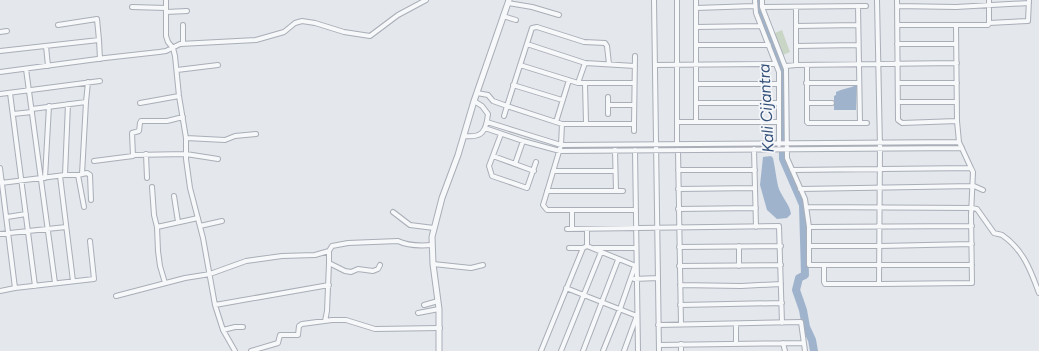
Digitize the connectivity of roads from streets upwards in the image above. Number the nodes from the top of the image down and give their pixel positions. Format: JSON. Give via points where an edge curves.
{"nodes":[{"id":1,"x":166,"y":0,"type":"edge"},
{"id":2,"x":426,"y":0,"type":"edge"},
{"id":3,"x":654,"y":0,"type":"edge"},
{"id":4,"x":677,"y":0,"type":"edge"},
{"id":5,"x":696,"y":0,"type":"edge"},
{"id":6,"x":755,"y":0,"type":"edge"},
{"id":7,"x":762,"y":0,"type":"edge"},
{"id":8,"x":877,"y":0,"type":"edge"},
{"id":9,"x":897,"y":0,"type":"edge"},
{"id":10,"x":989,"y":0,"type":"edge"},
{"id":11,"x":1029,"y":1,"type":"edge"},
{"id":12,"x":508,"y":2,"type":"edge"},
{"id":13,"x":754,"y":6,"type":"junction"},
{"id":14,"x":858,"y":6,"type":"junction"},
{"id":15,"x":866,"y":6,"type":"dead end"},
{"id":16,"x":897,"y":6,"type":"junction"},
{"id":17,"x":989,"y":6,"type":"junction"},
{"id":18,"x":132,"y":7,"type":"dead end"},
{"id":19,"x":762,"y":7,"type":"junction"},
{"id":20,"x":796,"y":7,"type":"junction"},
{"id":21,"x":696,"y":8,"type":"junction"},
{"id":22,"x":166,"y":10,"type":"junction"},
{"id":23,"x":187,"y":11,"type":"dead end"},
{"id":24,"x":559,"y":15,"type":"dead end"},
{"id":25,"x":503,"y":16,"type":"junction"},
{"id":26,"x":516,"y":20,"type":"dead end"},
{"id":27,"x":989,"y":23,"type":"junction"},
{"id":28,"x":58,"y":25,"type":"dead end"},
{"id":29,"x":183,"y":25,"type":"dead end"},
{"id":30,"x":858,"y":25,"type":"junction"},
{"id":31,"x":897,"y":25,"type":"junction"},
{"id":32,"x":762,"y":26,"type":"junction"},
{"id":33,"x":796,"y":26,"type":"junction"},
{"id":34,"x":956,"y":26,"type":"junction"},
{"id":35,"x":696,"y":27,"type":"junction"},
{"id":36,"x":7,"y":31,"type":"dead end"},
{"id":37,"x":0,"y":32,"type":"edge"},
{"id":38,"x":99,"y":40,"type":"junction"},
{"id":39,"x":183,"y":44,"type":"junction"},
{"id":40,"x":527,"y":44,"type":"junction"},
{"id":41,"x":897,"y":44,"type":"junction"},
{"id":42,"x":956,"y":44,"type":"junction"},
{"id":43,"x":769,"y":45,"type":"junction"},
{"id":44,"x":858,"y":45,"type":"junction"},
{"id":45,"x":46,"y":46,"type":"junction"},
{"id":46,"x":696,"y":46,"type":"junction"},
{"id":47,"x":796,"y":46,"type":"junction"},
{"id":48,"x":173,"y":48,"type":"junction"},
{"id":49,"x":0,"y":51,"type":"edge"},
{"id":50,"x":635,"y":56,"type":"dead end"},
{"id":51,"x":100,"y":58,"type":"junction"},
{"id":52,"x":585,"y":63,"type":"junction"},
{"id":53,"x":957,"y":63,"type":"junction"},
{"id":54,"x":609,"y":64,"type":"junction"},
{"id":55,"x":776,"y":64,"type":"junction"},
{"id":56,"x":858,"y":64,"type":"junction"},
{"id":57,"x":878,"y":64,"type":"junction"},
{"id":58,"x":897,"y":64,"type":"junction"},
{"id":59,"x":218,"y":65,"type":"dead end"},
{"id":60,"x":520,"y":65,"type":"junction"},
{"id":61,"x":655,"y":65,"type":"junction"},
{"id":62,"x":677,"y":65,"type":"junction"},
{"id":63,"x":696,"y":65,"type":"junction"},
{"id":64,"x":796,"y":65,"type":"junction"},
{"id":65,"x":806,"y":65,"type":"junction"},
{"id":66,"x":48,"y":66,"type":"junction"},
{"id":67,"x":635,"y":66,"type":"junction"},
{"id":68,"x":786,"y":66,"type":"junction"},
{"id":69,"x":26,"y":69,"type":"junction"},
{"id":70,"x":176,"y":70,"type":"junction"},
{"id":71,"x":0,"y":72,"type":"edge"},
{"id":72,"x":569,"y":80,"type":"junction"},
{"id":73,"x":100,"y":81,"type":"dead end"},
{"id":74,"x":88,"y":82,"type":"junction"},
{"id":75,"x":578,"y":83,"type":"junction"},
{"id":76,"x":585,"y":83,"type":"junction"},
{"id":77,"x":634,"y":83,"type":"junction"},
{"id":78,"x":806,"y":83,"type":"junction"},
{"id":79,"x":858,"y":83,"type":"junction"},
{"id":80,"x":898,"y":83,"type":"junction"},
{"id":81,"x":957,"y":83,"type":"junction"},
{"id":82,"x":696,"y":84,"type":"junction"},
{"id":83,"x":779,"y":84,"type":"junction"},
{"id":84,"x":513,"y":85,"type":"junction"},
{"id":85,"x":29,"y":90,"type":"junction"},
{"id":86,"x":10,"y":93,"type":"junction"},
{"id":87,"x":477,"y":93,"type":"junction"},
{"id":88,"x":0,"y":94,"type":"edge"},
{"id":89,"x":179,"y":96,"type":"junction"},
{"id":90,"x":608,"y":97,"type":"dead end"},
{"id":91,"x":562,"y":100,"type":"junction"},
{"id":92,"x":474,"y":101,"type":"junction"},
{"id":93,"x":86,"y":102,"type":"junction"},
{"id":94,"x":898,"y":102,"type":"junction"},
{"id":95,"x":957,"y":102,"type":"junction"},
{"id":96,"x":140,"y":103,"type":"dead end"},
{"id":97,"x":696,"y":103,"type":"junction"},
{"id":98,"x":779,"y":103,"type":"junction"},
{"id":99,"x":806,"y":103,"type":"junction"},
{"id":100,"x":832,"y":103,"type":"dead end"},
{"id":101,"x":68,"y":104,"type":"junction"},
{"id":102,"x":608,"y":105,"type":"junction"},
{"id":103,"x":634,"y":105,"type":"junction"},
{"id":104,"x":50,"y":106,"type":"junction"},
{"id":105,"x":507,"y":106,"type":"junction"},
{"id":106,"x":32,"y":110,"type":"junction"},
{"id":107,"x":13,"y":114,"type":"junction"},
{"id":108,"x":608,"y":114,"type":"dead end"},
{"id":109,"x":504,"y":116,"type":"dead end"},
{"id":110,"x":183,"y":117,"type":"junction"},
{"id":111,"x":957,"y":121,"type":"junction"},
{"id":112,"x":487,"y":122,"type":"junction"},
{"id":113,"x":556,"y":122,"type":"junction"},
{"id":114,"x":677,"y":122,"type":"junction"},
{"id":115,"x":696,"y":122,"type":"junction"},
{"id":116,"x":779,"y":122,"type":"junction"},
{"id":117,"x":586,"y":123,"type":"junction"},
{"id":118,"x":860,"y":123,"type":"junction"},
{"id":119,"x":867,"y":123,"type":"dead end"},
{"id":120,"x":562,"y":124,"type":"junction"},
{"id":121,"x":634,"y":124,"type":"junction"},
{"id":122,"x":485,"y":128,"type":"junction"},
{"id":123,"x":634,"y":131,"type":"dead end"},
{"id":124,"x":256,"y":134,"type":"dead end"},
{"id":125,"x":501,"y":134,"type":"junction"},
{"id":126,"x":464,"y":136,"type":"junction"},
{"id":127,"x":186,"y":138,"type":"junction"},
{"id":128,"x":523,"y":141,"type":"junction"},
{"id":129,"x":959,"y":142,"type":"junction"},
{"id":130,"x":779,"y":143,"type":"junction"},
{"id":131,"x":879,"y":143,"type":"junction"},
{"id":132,"x":655,"y":144,"type":"junction"},
{"id":133,"x":677,"y":144,"type":"junction"},
{"id":134,"x":786,"y":144,"type":"junction"},
{"id":135,"x":562,"y":145,"type":"junction"},
{"id":136,"x":880,"y":148,"type":"junction"},
{"id":137,"x":962,"y":148,"type":"junction"},
{"id":138,"x":754,"y":149,"type":"junction"},
{"id":139,"x":783,"y":149,"type":"junction"},
{"id":140,"x":615,"y":150,"type":"junction"},
{"id":141,"x":635,"y":150,"type":"junction"},
{"id":142,"x":656,"y":150,"type":"junction"},
{"id":143,"x":678,"y":150,"type":"junction"},
{"id":144,"x":560,"y":151,"type":"junction"},
{"id":145,"x":133,"y":154,"type":"junction"},
{"id":146,"x":146,"y":154,"type":"junction"},
{"id":147,"x":186,"y":154,"type":"junction"},
{"id":148,"x":493,"y":156,"type":"junction"},
{"id":149,"x":218,"y":159,"type":"dead end"},
{"id":150,"x":94,"y":161,"type":"dead end"},
{"id":151,"x":536,"y":162,"type":"dead end"},
{"id":152,"x":515,"y":164,"type":"junction"},
{"id":153,"x":0,"y":168,"type":"edge"},
{"id":154,"x":880,"y":168,"type":"junction"},
{"id":155,"x":971,"y":168,"type":"junction"},
{"id":156,"x":678,"y":170,"type":"junction"},
{"id":157,"x":755,"y":170,"type":"junction"},
{"id":158,"x":792,"y":170,"type":"junction"},
{"id":159,"x":534,"y":171,"type":"junction"},
{"id":160,"x":554,"y":171,"type":"junction"},
{"id":161,"x":615,"y":171,"type":"junction"},
{"id":162,"x":80,"y":174,"type":"junction"},
{"id":163,"x":62,"y":176,"type":"junction"},
{"id":164,"x":43,"y":178,"type":"junction"},
{"id":165,"x":147,"y":178,"type":"dead end"},
{"id":166,"x":22,"y":181,"type":"junction"},
{"id":167,"x":1,"y":183,"type":"edge"},
{"id":168,"x":972,"y":186,"type":"junction"},
{"id":169,"x":152,"y":187,"type":"dead end"},
{"id":170,"x":755,"y":188,"type":"junction"},
{"id":171,"x":879,"y":188,"type":"junction"},
{"id":172,"x":678,"y":189,"type":"junction"},
{"id":173,"x":800,"y":189,"type":"junction"},
{"id":174,"x":983,"y":190,"type":"dead end"},
{"id":175,"x":547,"y":191,"type":"junction"},
{"id":176,"x":616,"y":191,"type":"junction"},
{"id":177,"x":623,"y":191,"type":"dead end"},
{"id":178,"x":174,"y":196,"type":"dead end"},
{"id":179,"x":91,"y":200,"type":"dead end"},
{"id":180,"x":84,"y":207,"type":"dead end"},
{"id":181,"x":880,"y":207,"type":"junction"},
{"id":182,"x":756,"y":208,"type":"junction"},
{"id":183,"x":806,"y":208,"type":"junction"},
{"id":184,"x":972,"y":208,"type":"junction"},
{"id":185,"x":678,"y":209,"type":"junction"},
{"id":186,"x":572,"y":210,"type":"junction"},
{"id":187,"x":635,"y":210,"type":"junction"},
{"id":188,"x":393,"y":212,"type":"dead end"},
{"id":189,"x":26,"y":214,"type":"junction"},
{"id":190,"x":6,"y":217,"type":"junction"},
{"id":191,"x":198,"y":218,"type":"junction"},
{"id":192,"x":222,"y":221,"type":"dead end"},
{"id":193,"x":178,"y":222,"type":"junction"},
{"id":194,"x":200,"y":226,"type":"junction"},
{"id":195,"x":972,"y":226,"type":"junction"},
{"id":196,"x":66,"y":227,"type":"junction"},
{"id":197,"x":157,"y":227,"type":"junction"},
{"id":198,"x":756,"y":227,"type":"junction"},
{"id":199,"x":809,"y":227,"type":"junction"},
{"id":200,"x":880,"y":227,"type":"junction"},
{"id":201,"x":434,"y":228,"type":"junction"},
{"id":202,"x":635,"y":228,"type":"junction"},
{"id":203,"x":657,"y":228,"type":"junction"},
{"id":204,"x":679,"y":228,"type":"junction"},
{"id":205,"x":47,"y":229,"type":"junction"},
{"id":206,"x":587,"y":229,"type":"junction"},
{"id":207,"x":28,"y":231,"type":"junction"},
{"id":208,"x":9,"y":233,"type":"junction"},
{"id":209,"x":0,"y":234,"type":"edge"},
{"id":210,"x":90,"y":241,"type":"dead end"},
{"id":211,"x":972,"y":244,"type":"junction"},
{"id":212,"x":432,"y":245,"type":"junction"},
{"id":213,"x":739,"y":246,"type":"junction"},
{"id":214,"x":780,"y":246,"type":"junction"},
{"id":215,"x":809,"y":246,"type":"junction"},
{"id":216,"x":880,"y":246,"type":"junction"},
{"id":217,"x":585,"y":247,"type":"junction"},
{"id":218,"x":679,"y":247,"type":"junction"},
{"id":219,"x":569,"y":248,"type":"dead end"},
{"id":220,"x":592,"y":248,"type":"junction"},
{"id":221,"x":636,"y":248,"type":"junction"},
{"id":222,"x":329,"y":251,"type":"junction"},
{"id":223,"x":601,"y":252,"type":"junction"},
{"id":224,"x":618,"y":260,"type":"junction"},
{"id":225,"x":329,"y":263,"type":"junction"},
{"id":226,"x":433,"y":264,"type":"junction"},
{"id":227,"x":483,"y":264,"type":"dead end"},
{"id":228,"x":380,"y":265,"type":"dead end"},
{"id":229,"x":781,"y":265,"type":"junction"},
{"id":230,"x":824,"y":265,"type":"junction"},
{"id":231,"x":972,"y":265,"type":"junction"},
{"id":232,"x":635,"y":266,"type":"junction"},
{"id":233,"x":679,"y":266,"type":"junction"},
{"id":234,"x":739,"y":266,"type":"junction"},
{"id":235,"x":880,"y":266,"type":"junction"},
{"id":236,"x":210,"y":274,"type":"junction"},
{"id":237,"x":658,"y":278,"type":"junction"},
{"id":238,"x":630,"y":279,"type":"junction"},
{"id":239,"x":636,"y":279,"type":"junction"},
{"id":240,"x":73,"y":281,"type":"junction"},
{"id":241,"x":55,"y":283,"type":"junction"},
{"id":242,"x":165,"y":283,"type":"junction"},
{"id":243,"x":781,"y":284,"type":"junction"},
{"id":244,"x":879,"y":284,"type":"junction"},
{"id":245,"x":329,"y":285,"type":"junction"},
{"id":246,"x":680,"y":285,"type":"junction"},
{"id":247,"x":35,"y":286,"type":"junction"},
{"id":248,"x":15,"y":288,"type":"junction"},
{"id":249,"x":566,"y":288,"type":"junction"},
{"id":250,"x":0,"y":292,"type":"edge"},
{"id":251,"x":1039,"y":293,"type":"edge"},
{"id":252,"x":584,"y":295,"type":"junction"},
{"id":253,"x":116,"y":296,"type":"dead end"},
{"id":254,"x":438,"y":301,"type":"junction"},
{"id":255,"x":602,"y":302,"type":"junction"},
{"id":256,"x":782,"y":303,"type":"junction"},
{"id":257,"x":215,"y":305,"type":"junction"},
{"id":258,"x":680,"y":305,"type":"junction"},
{"id":259,"x":424,"y":306,"type":"dead end"},
{"id":260,"x":439,"y":309,"type":"junction"},
{"id":261,"x":620,"y":309,"type":"junction"},
{"id":262,"x":418,"y":313,"type":"dead end"},
{"id":263,"x":637,"y":316,"type":"junction"},
{"id":264,"x":325,"y":321,"type":"junction"},
{"id":265,"x":782,"y":323,"type":"junction"},
{"id":266,"x":681,"y":324,"type":"junction"},
{"id":267,"x":736,"y":324,"type":"junction"},
{"id":268,"x":658,"y":325,"type":"junction"},
{"id":269,"x":243,"y":327,"type":"dead end"},
{"id":270,"x":440,"y":328,"type":"junction"},
{"id":271,"x":223,"y":330,"type":"junction"},
{"id":272,"x":736,"y":343,"type":"junction"},
{"id":273,"x":783,"y":343,"type":"junction"},
{"id":274,"x":804,"y":343,"type":"junction"},
{"id":275,"x":681,"y":344,"type":"junction"},
{"id":276,"x":659,"y":345,"type":"junction"},
{"id":277,"x":234,"y":351,"type":"edge"},
{"id":278,"x":251,"y":351,"type":"edge"},
{"id":279,"x":439,"y":351,"type":"edge"},
{"id":280,"x":541,"y":351,"type":"edge"},
{"id":281,"x":561,"y":351,"type":"edge"},
{"id":282,"x":582,"y":351,"type":"edge"},
{"id":283,"x":603,"y":351,"type":"edge"},
{"id":284,"x":624,"y":351,"type":"edge"},
{"id":285,"x":638,"y":351,"type":"edge"},
{"id":286,"x":659,"y":351,"type":"edge"},
{"id":287,"x":681,"y":351,"type":"edge"},
{"id":288,"x":785,"y":351,"type":"edge"},
{"id":289,"x":805,"y":351,"type":"edge"}],
"edges":[{"from":1,"to":22,"type":"street"},
{"from":2,"to":39,"type":"street","via":[[398,15],[370,36],[302,22],[295,23],[284,32],[256,40]]},
{"from":3,"to":61,"type":"street"},
{"from":4,"to":62,"type":"street"},
{"from":5,"to":21,"type":"street"},
{"from":6,"to":13,"type":"street"},
{"from":7,"to":19,"type":"street"},
{"from":8,"to":57,"type":"street"},
{"from":9,"to":16,"type":"street"},
{"from":10,"to":17,"type":"street"},
{"from":11,"to":17,"type":"street"},
{"from":11,"to":27,"type":"street","via":[[1028,20]]},
{"from":12,"to":24,"type":"street"},
{"from":12,"to":25,"type":"street"},
{"from":13,"to":21,"type":"street"},
{"from":13,"to":32,"type":"street"},
{"from":14,"to":15,"type":"street"},
{"from":14,"to":20,"type":"street"},
{"from":14,"to":30,"type":"street"},
{"from":16,"to":17,"type":"street"},
{"from":16,"to":31,"type":"street"},
{"from":17,"to":27,"type":"street"},
{"from":18,"to":22,"type":"street"},
{"from":19,"to":20,"type":"street"},
{"from":19,"to":68,"type":"street"},
{"from":20,"to":33,"type":"street"},
{"from":21,"to":35,"type":"street"},
{"from":22,"to":23,"type":"street"},
{"from":22,"to":48,"type":"street","via":[[166,36]]},
{"from":25,"to":26,"type":"street"},
{"from":25,"to":87,"type":"street"},
{"from":27,"to":34,"type":"street"},
{"from":28,"to":38,"type":"street","via":[[97,19]]},
{"from":29,"to":39,"type":"street"},
{"from":30,"to":33,"type":"street"},
{"from":30,"to":44,"type":"street"},
{"from":31,"to":34,"type":"street"},
{"from":31,"to":41,"type":"street"},
{"from":32,"to":35,"type":"street"},
{"from":32,"to":43,"type":"street"},
{"from":33,"to":47,"type":"street"},
{"from":34,"to":42,"type":"street"},
{"from":35,"to":46,"type":"street"},
{"from":36,"to":37,"type":"street"},
{"from":38,"to":45,"type":"street"},
{"from":38,"to":51,"type":"street"},
{"from":39,"to":48,"type":"street"},
{"from":40,"to":52,"type":"street"},
{"from":40,"to":54,"type":"street","via":[[532,28],[537,27],[584,42],[605,43],[608,46]]},
{"from":40,"to":60,"type":"street"},
{"from":41,"to":42,"type":"street"},
{"from":41,"to":58,"type":"street"},
{"from":42,"to":53,"type":"street"},
{"from":43,"to":46,"type":"street"},
{"from":43,"to":55,"type":"street"},
{"from":44,"to":47,"type":"street"},
{"from":44,"to":56,"type":"street"},
{"from":45,"to":49,"type":"street"},
{"from":45,"to":66,"type":"street"},
{"from":46,"to":63,"type":"street"},
{"from":47,"to":64,"type":"street"},
{"from":48,"to":51,"type":"street","via":[[159,52]]},
{"from":48,"to":70,"type":"street"},
{"from":50,"to":67,"type":"street"},
{"from":51,"to":66,"type":"street"},
{"from":52,"to":54,"type":"street"},
{"from":52,"to":75,"type":"street"},
{"from":53,"to":58,"type":"street"},
{"from":53,"to":81,"type":"street"},
{"from":54,"to":67,"type":"street"},
{"from":55,"to":63,"type":"street"},
{"from":55,"to":83,"type":"street"},
{"from":56,"to":57,"type":"street"},
{"from":56,"to":65,"type":"street"},
{"from":56,"to":79,"type":"street"},
{"from":57,"to":58,"type":"street"},
{"from":57,"to":131,"type":"street"},
{"from":58,"to":80,"type":"street"},
{"from":59,"to":70,"type":"street"},
{"from":60,"to":72,"type":"street"},
{"from":60,"to":84,"type":"street"},
{"from":61,"to":62,"type":"street"},
{"from":61,"to":132,"type":"street"},
{"from":62,"to":63,"type":"street"},
{"from":62,"to":114,"type":"street"},
{"from":63,"to":82,"type":"street"},
{"from":64,"to":65,"type":"street"},
{"from":64,"to":68,"type":"street"},
{"from":65,"to":78,"type":"street"},
{"from":66,"to":69,"type":"street"},
{"from":67,"to":77,"type":"street"},
{"from":68,"to":134,"type":"street"},
{"from":69,"to":71,"type":"street"},
{"from":69,"to":85,"type":"street"},
{"from":70,"to":89,"type":"street"},
{"from":72,"to":75,"type":"street"},
{"from":72,"to":91,"type":"street"},
{"from":73,"to":74,"type":"street"},
{"from":74,"to":85,"type":"street"},
{"from":74,"to":93,"type":"street"},
{"from":75,"to":76,"type":"street"},
{"from":76,"to":77,"type":"street"},
{"from":76,"to":117,"type":"street"},
{"from":77,"to":103,"type":"street"},
{"from":78,"to":79,"type":"street"},
{"from":78,"to":99,"type":"street"},
{"from":79,"to":118,"type":"street"},
{"from":80,"to":81,"type":"street"},
{"from":80,"to":94,"type":"street"},
{"from":81,"to":95,"type":"street"},
{"from":82,"to":83,"type":"street"},
{"from":82,"to":97,"type":"street"},
{"from":83,"to":98,"type":"street"},
{"from":84,"to":91,"type":"street"},
{"from":84,"to":105,"type":"street"},
{"from":85,"to":86,"type":"street"},
{"from":85,"to":106,"type":"street"},
{"from":86,"to":88,"type":"street"},
{"from":86,"to":107,"type":"street"},
{"from":87,"to":92,"type":"street"},
{"from":87,"to":105,"type":"street","via":[[488,95],[492,101]]},
{"from":89,"to":96,"type":"street"},
{"from":89,"to":110,"type":"street"},
{"from":90,"to":102,"type":"street"},
{"from":91,"to":113,"type":"street"},
{"from":92,"to":112,"type":"street","via":[[485,108],[488,114]]},
{"from":92,"to":126,"type":"street"},
{"from":93,"to":101,"type":"street"},
{"from":93,"to":162,"type":"street"},
{"from":94,"to":95,"type":"street"},
{"from":94,"to":111,"type":"street","via":[[900,123]]},
{"from":95,"to":111,"type":"street"},
{"from":97,"to":98,"type":"street"},
{"from":97,"to":115,"type":"street"},
{"from":98,"to":116,"type":"street"},
{"from":99,"to":100,"type":"street"},
{"from":99,"to":118,"type":"street","via":[[808,123]]},
{"from":101,"to":104,"type":"street"},
{"from":101,"to":163,"type":"street"},
{"from":102,"to":103,"type":"street"},
{"from":102,"to":108,"type":"street"},
{"from":103,"to":121,"type":"street"},
{"from":104,"to":106,"type":"street"},
{"from":104,"to":164,"type":"street"},
{"from":105,"to":109,"type":"street"},
{"from":105,"to":113,"type":"street"},
{"from":106,"to":107,"type":"street"},
{"from":106,"to":164,"type":"street"},
{"from":107,"to":166,"type":"street"},
{"from":110,"to":127,"type":"street"},
{"from":110,"to":145,"type":"street","via":[[167,121],[140,122],[139,131],[132,133]]},
{"from":111,"to":129,"type":"street"},
{"from":112,"to":122,"type":"street"},
{"from":112,"to":135,"type":"street"},
{"from":113,"to":120,"type":"street"},
{"from":114,"to":115,"type":"street"},
{"from":114,"to":133,"type":"street"},
{"from":115,"to":116,"type":"street"},
{"from":116,"to":130,"type":"street"},
{"from":117,"to":120,"type":"street"},
{"from":117,"to":121,"type":"street"},
{"from":118,"to":119,"type":"street"},
{"from":120,"to":135,"type":"street"},
{"from":121,"to":123,"type":"street"},
{"from":122,"to":125,"type":"street"},
{"from":122,"to":126,"type":"street","via":[[475,137]]},
{"from":124,"to":127,"type":"street","via":[[235,136],[225,140]]},
{"from":125,"to":128,"type":"street"},
{"from":125,"to":148,"type":"street"},
{"from":126,"to":201,"type":"street"},
{"from":127,"to":147,"type":"street"},
{"from":128,"to":144,"type":"street"},
{"from":128,"to":152,"type":"street"},
{"from":129,"to":131,"type":"street"},
{"from":129,"to":137,"type":"street"},
{"from":130,"to":133,"type":"street"},
{"from":130,"to":134,"type":"street"},
{"from":130,"to":139,"type":"street"},
{"from":131,"to":134,"type":"street"},
{"from":131,"to":136,"type":"street"},
{"from":132,"to":133,"type":"street"},
{"from":132,"to":135,"type":"street"},
{"from":132,"to":142,"type":"street"},
{"from":134,"to":139,"type":"street"},
{"from":135,"to":144,"type":"street"},
{"from":136,"to":137,"type":"street"},
{"from":136,"to":139,"type":"street"},
{"from":136,"to":154,"type":"street"},
{"from":137,"to":155,"type":"street"},
{"from":138,"to":139,"type":"street"},
{"from":138,"to":143,"type":"street"},
{"from":138,"to":157,"type":"street"},
{"from":139,"to":158,"type":"street"},
{"from":140,"to":141,"type":"street"},
{"from":140,"to":144,"type":"street"},
{"from":140,"to":161,"type":"street"},
{"from":141,"to":142,"type":"street"},
{"from":141,"to":187,"type":"street"},
{"from":142,"to":143,"type":"street"},
{"from":142,"to":203,"type":"street"},
{"from":143,"to":156,"type":"street"},
{"from":144,"to":160,"type":"street"},
{"from":145,"to":146,"type":"street"},
{"from":145,"to":150,"type":"street","via":[[131,157]]},
{"from":146,"to":147,"type":"street"},
{"from":146,"to":165,"type":"street"},
{"from":147,"to":149,"type":"street"},
{"from":147,"to":191,"type":"street","via":[[190,188]]},
{"from":148,"to":152,"type":"street"},
{"from":148,"to":159,"type":"street","via":[[489,166],[492,177],[527,188]]},
{"from":151,"to":159,"type":"street"},
{"from":152,"to":159,"type":"street"},
{"from":153,"to":167,"type":"street"},
{"from":154,"to":155,"type":"street"},
{"from":154,"to":158,"type":"street"},
{"from":154,"to":171,"type":"street"},
{"from":155,"to":168,"type":"street"},
{"from":156,"to":157,"type":"street"},
{"from":156,"to":172,"type":"street"},
{"from":157,"to":170,"type":"street"},
{"from":158,"to":173,"type":"street"},
{"from":160,"to":161,"type":"street"},
{"from":160,"to":175,"type":"street"},
{"from":161,"to":176,"type":"street"},
{"from":162,"to":163,"type":"street"},
{"from":162,"to":179,"type":"street","via":[[90,175]]},
{"from":162,"to":180,"type":"street"},
{"from":163,"to":164,"type":"street"},
{"from":163,"to":196,"type":"street"},
{"from":164,"to":166,"type":"street"},
{"from":164,"to":205,"type":"street"},
{"from":166,"to":167,"type":"street"},
{"from":166,"to":189,"type":"street"},
{"from":167,"to":190,"type":"street"},
{"from":168,"to":171,"type":"street"},
{"from":168,"to":174,"type":"street"},
{"from":168,"to":184,"type":"street"},
{"from":169,"to":197,"type":"street"},
{"from":170,"to":172,"type":"street"},
{"from":170,"to":182,"type":"street"},
{"from":171,"to":173,"type":"street"},
{"from":171,"to":181,"type":"street"},
{"from":172,"to":185,"type":"street"},
{"from":173,"to":183,"type":"street","via":[[805,198]]},
{"from":175,"to":176,"type":"street"},
{"from":175,"to":186,"type":"street","via":[[543,205],[546,210]]},
{"from":176,"to":177,"type":"street"},
{"from":178,"to":193,"type":"street"},
{"from":181,"to":183,"type":"street"},
{"from":181,"to":184,"type":"street"},
{"from":181,"to":200,"type":"street"},
{"from":182,"to":185,"type":"street"},
{"from":182,"to":198,"type":"street"},
{"from":183,"to":199,"type":"street"},
{"from":184,"to":195,"type":"street"},
{"from":184,"to":251,"type":"street","via":[[979,210],[998,234],[1010,241],[1025,258]]},
{"from":185,"to":204,"type":"street"},
{"from":186,"to":187,"type":"street"},
{"from":186,"to":206,"type":"street","via":[[570,229]]},
{"from":187,"to":202,"type":"street"},
{"from":188,"to":201,"type":"street","via":[[410,225]]},
{"from":189,"to":190,"type":"street"},
{"from":189,"to":207,"type":"street"},
{"from":190,"to":208,"type":"street"},
{"from":191,"to":193,"type":"street"},
{"from":191,"to":194,"type":"street"},
{"from":192,"to":194,"type":"street"},
{"from":193,"to":197,"type":"street"},
{"from":194,"to":236,"type":"street"},
{"from":195,"to":200,"type":"street"},
{"from":195,"to":211,"type":"street"},
{"from":196,"to":205,"type":"street"},
{"from":196,"to":240,"type":"street"},
{"from":197,"to":242,"type":"street","via":[[160,266]]},
{"from":198,"to":204,"type":"street"},
{"from":198,"to":214,"type":"street","via":[[779,226]]},
{"from":199,"to":200,"type":"street"},
{"from":199,"to":215,"type":"street"},
{"from":200,"to":216,"type":"street"},
{"from":201,"to":212,"type":"street"},
{"from":202,"to":203,"type":"street"},
{"from":202,"to":206,"type":"street"},
{"from":202,"to":221,"type":"street"},
{"from":203,"to":204,"type":"street"},
{"from":203,"to":237,"type":"street"},
{"from":204,"to":218,"type":"street"},
{"from":205,"to":207,"type":"street"},
{"from":205,"to":241,"type":"street"},
{"from":206,"to":217,"type":"street"},
{"from":207,"to":208,"type":"street"},
{"from":207,"to":247,"type":"street"},
{"from":208,"to":209,"type":"street"},
{"from":208,"to":248,"type":"street"},
{"from":210,"to":240,"type":"street","via":[[95,278]]},
{"from":211,"to":216,"type":"street"},
{"from":211,"to":231,"type":"street"},
{"from":212,"to":222,"type":"street","via":[[408,245],[398,241],[357,242],[332,246]]},
{"from":212,"to":226,"type":"street"},
{"from":213,"to":214,"type":"street"},
{"from":213,"to":218,"type":"street"},
{"from":213,"to":234,"type":"street"},
{"from":214,"to":229,"type":"street"},
{"from":215,"to":216,"type":"street"},
{"from":215,"to":230,"type":"street","via":[[809,265]]},
{"from":216,"to":235,"type":"street"},
{"from":217,"to":219,"type":"street"},
{"from":217,"to":220,"type":"street"},
{"from":217,"to":249,"type":"street"},
{"from":218,"to":233,"type":"street"},
{"from":220,"to":221,"type":"street"},
{"from":220,"to":223,"type":"street"},
{"from":221,"to":232,"type":"street"},
{"from":222,"to":225,"type":"street"},
{"from":222,"to":236,"type":"street","via":[[246,262]]},
{"from":223,"to":224,"type":"street"},
{"from":223,"to":252,"type":"street"},
{"from":224,"to":232,"type":"street"},
{"from":224,"to":255,"type":"street"},
{"from":225,"to":228,"type":"street","via":[[351,272],[358,269],[373,272]]},
{"from":225,"to":245,"type":"street"},
{"from":226,"to":227,"type":"street","via":[[471,268]]},
{"from":226,"to":254,"type":"street"},
{"from":229,"to":234,"type":"street"},
{"from":229,"to":243,"type":"street"},
{"from":230,"to":235,"type":"street"},
{"from":230,"to":244,"type":"street","via":[[825,284]]},
{"from":231,"to":235,"type":"street"},
{"from":231,"to":244,"type":"street","via":[[970,284]]},
{"from":232,"to":238,"type":"street"},
{"from":232,"to":239,"type":"street"},
{"from":233,"to":234,"type":"street"},
{"from":233,"to":246,"type":"street"},
{"from":235,"to":244,"type":"street"},
{"from":236,"to":242,"type":"street"},
{"from":236,"to":257,"type":"street"},
{"from":237,"to":239,"type":"street"},
{"from":237,"to":268,"type":"street"},
{"from":238,"to":239,"type":"street"},
{"from":238,"to":261,"type":"street"},
{"from":239,"to":263,"type":"street"},
{"from":240,"to":241,"type":"street"},
{"from":241,"to":247,"type":"street"},
{"from":242,"to":253,"type":"street"},
{"from":243,"to":246,"type":"street"},
{"from":243,"to":256,"type":"street"},
{"from":245,"to":257,"type":"street"},
{"from":245,"to":264,"type":"street"},
{"from":246,"to":258,"type":"street"},
{"from":247,"to":248,"type":"street"},
{"from":248,"to":250,"type":"street"},
{"from":249,"to":252,"type":"street"},
{"from":249,"to":280,"type":"street"},
{"from":252,"to":255,"type":"street"},
{"from":252,"to":281,"type":"street"},
{"from":254,"to":259,"type":"street"},
{"from":254,"to":260,"type":"street"},
{"from":255,"to":261,"type":"street"},
{"from":255,"to":282,"type":"street"},
{"from":256,"to":258,"type":"street"},
{"from":256,"to":265,"type":"street"},
{"from":257,"to":271,"type":"street"},
{"from":258,"to":266,"type":"street"},
{"from":260,"to":262,"type":"street"},
{"from":260,"to":270,"type":"street"},
{"from":261,"to":263,"type":"street"},
{"from":261,"to":283,"type":"street"},
{"from":263,"to":284,"type":"street"},
{"from":263,"to":285,"type":"street"},
{"from":264,"to":270,"type":"street","via":[[350,320],[375,329]]},
{"from":264,"to":278,"type":"street","via":[[301,324],[298,335],[280,334],[276,344]]},
{"from":265,"to":267,"type":"street"},
{"from":265,"to":274,"type":"street","via":[[801,323]]},
{"from":266,"to":267,"type":"street"},
{"from":266,"to":268,"type":"street"},
{"from":267,"to":272,"type":"street"},
{"from":268,"to":276,"type":"street"},
{"from":269,"to":271,"type":"street"},
{"from":270,"to":279,"type":"street"},
{"from":271,"to":277,"type":"street"},
{"from":272,"to":273,"type":"street"},
{"from":272,"to":275,"type":"street"},
{"from":273,"to":274,"type":"street"},
{"from":273,"to":288,"type":"street"},
{"from":274,"to":289,"type":"street"},
{"from":275,"to":276,"type":"street"},
{"from":275,"to":287,"type":"street"},
{"from":276,"to":286,"type":"street"}]}
